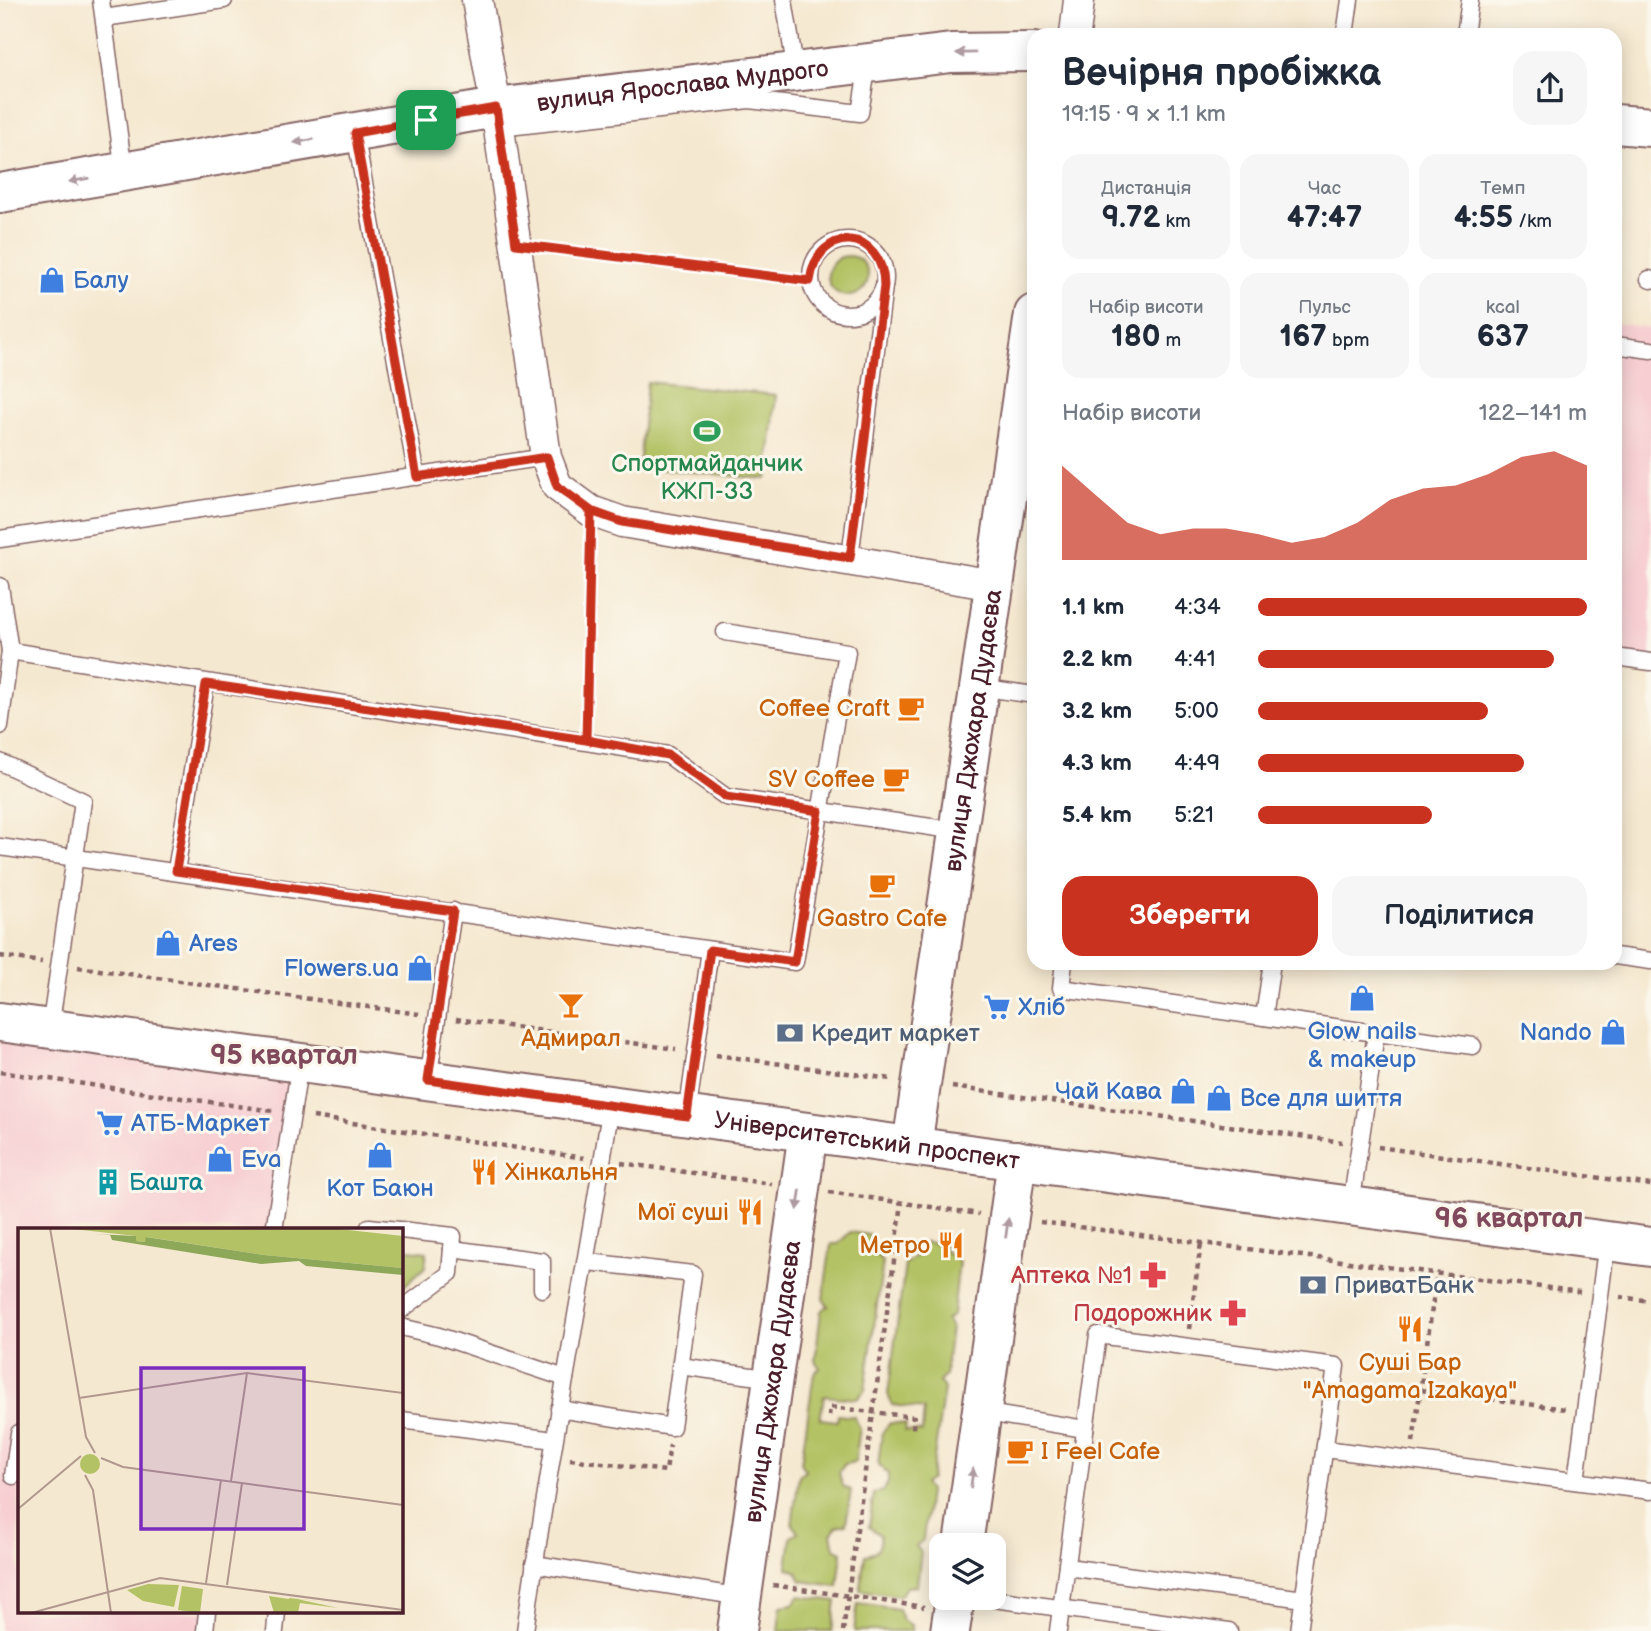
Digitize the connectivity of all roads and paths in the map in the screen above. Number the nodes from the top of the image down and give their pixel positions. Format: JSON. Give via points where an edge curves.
{"nodes":[{"id":1,"x":101,"y":0,"type":"edge"},
{"id":2,"x":224,"y":0,"type":"edge"},
{"id":3,"x":477,"y":0,"type":"edge"},
{"id":4,"x":784,"y":0,"type":"edge"},
{"id":5,"x":1079,"y":0,"type":"edge"},
{"id":6,"x":1350,"y":0,"type":"edge"},
{"id":7,"x":1470,"y":0,"type":"edge"},
{"id":8,"x":104,"y":18,"type":"junction"},
{"id":9,"x":1076,"y":28,"type":"edge"},
{"id":10,"x":1346,"y":28,"type":"edge"},
{"id":11,"x":1466,"y":28,"type":"edge"},
{"id":12,"x":1027,"y":52,"type":"edge"},
{"id":13,"x":868,"y":63,"type":"junction"},
{"id":14,"x":796,"y":72,"type":"junction"},
{"id":15,"x":498,"y":118,"type":"junction"},
{"id":16,"x":1622,"y":125,"type":"edge"},
{"id":17,"x":1651,"y":127,"type":"edge"},
{"id":18,"x":355,"y":133,"type":"junction"},
{"id":19,"x":124,"y":172,"type":"junction"},
{"id":20,"x":0,"y":193,"type":"edge"},
{"id":21,"x":516,"y":244,"type":"junction"},
{"id":22,"x":810,"y":281,"type":"junction"},
{"id":23,"x":884,"y":286,"type":"junction"},
{"id":24,"x":1622,"y":346,"type":"edge"},
{"id":25,"x":1651,"y":350,"type":"edge"},
{"id":26,"x":1027,"y":363,"type":"edge"},
{"id":27,"x":547,"y":457,"type":"junction"},
{"id":28,"x":417,"y":477,"type":"junction"},
{"id":29,"x":591,"y":511,"type":"junction"},
{"id":30,"x":0,"y":539,"type":"edge"},
{"id":31,"x":850,"y":558,"type":"junction"},
{"id":32,"x":995,"y":585,"type":"junction"},
{"id":33,"x":0,"y":586,"type":"edge"},
{"id":34,"x":725,"y":632,"type":"dead end"},
{"id":35,"x":6,"y":645,"type":"edge"},
{"id":36,"x":1622,"y":658,"type":"edge"},
{"id":37,"x":1651,"y":662,"type":"edge"},
{"id":38,"x":206,"y":684,"type":"junction"},
{"id":39,"x":979,"y":687,"type":"junction"},
{"id":40,"x":1027,"y":694,"type":"edge"},
{"id":41,"x":0,"y":726,"type":"edge"},
{"id":42,"x":586,"y":740,"type":"junction"},
{"id":43,"x":0,"y":762,"type":"edge"},
{"id":44,"x":819,"y":811,"type":"junction"},
{"id":45,"x":958,"y":831,"type":"junction"},
{"id":46,"x":0,"y":847,"type":"edge"},
{"id":47,"x":75,"y":856,"type":"junction"},
{"id":48,"x":176,"y":871,"type":"junction"},
{"id":49,"x":453,"y":911,"type":"junction"},
{"id":50,"x":710,"y":950,"type":"junction"},
{"id":51,"x":0,"y":956,"type":"edge"},
{"id":52,"x":1622,"y":957,"type":"edge"},
{"id":53,"x":1651,"y":961,"type":"edge"},
{"id":54,"x":60,"y":964,"type":"junction"},
{"id":55,"x":1063,"y":970,"type":"edge"},
{"id":56,"x":1271,"y":970,"type":"edge"},
{"id":57,"x":438,"y":1016,"type":"junction"},
{"id":58,"x":1264,"y":1017,"type":"junction"},
{"id":59,"x":0,"y":1022,"type":"edge"},
{"id":60,"x":50,"y":1029,"type":"junction"},
{"id":61,"x":1376,"y":1033,"type":"junction"},
{"id":62,"x":1473,"y":1046,"type":"dead end"},
{"id":63,"x":696,"y":1052,"type":"junction"},
{"id":64,"x":300,"y":1062,"type":"junction"},
{"id":65,"x":428,"y":1080,"type":"junction"},
{"id":66,"x":921,"y":1083,"type":"junction"},
{"id":67,"x":611,"y":1104,"type":"junction"},
{"id":68,"x":687,"y":1116,"type":"junction"},
{"id":69,"x":808,"y":1132,"type":"junction"},
{"id":70,"x":1360,"y":1144,"type":"junction"},
{"id":71,"x":912,"y":1146,"type":"junction"},
{"id":72,"x":1017,"y":1160,"type":"junction"},
{"id":73,"x":1651,"y":1185,"type":"edge"},
{"id":74,"x":902,"y":1203,"type":"dead end"},
{"id":75,"x":1351,"y":1206,"type":"junction"},
{"id":76,"x":274,"y":1228,"type":"edge"},
{"id":77,"x":402,"y":1230,"type":"edge"},
{"id":78,"x":1607,"y":1241,"type":"junction"},
{"id":79,"x":1201,"y":1243,"type":"dead end"},
{"id":80,"x":1651,"y":1247,"type":"edge"},
{"id":81,"x":452,"y":1249,"type":"junction"},
{"id":82,"x":588,"y":1262,"type":"junction"},
{"id":83,"x":1437,"y":1273,"type":"dead end"},
{"id":84,"x":542,"y":1289,"type":"dead end"},
{"id":85,"x":402,"y":1309,"type":"edge"},
{"id":86,"x":402,"y":1327,"type":"edge"},
{"id":87,"x":1187,"y":1346,"type":"junction"},
{"id":88,"x":680,"y":1366,"type":"junction"},
{"id":89,"x":565,"y":1378,"type":"junction"},
{"id":90,"x":773,"y":1379,"type":"junction"},
{"id":91,"x":1421,"y":1390,"type":"junction"},
{"id":92,"x":559,"y":1409,"type":"junction"},
{"id":93,"x":1585,"y":1411,"type":"junction"},
{"id":94,"x":873,"y":1412,"type":"junction"},
{"id":95,"x":981,"y":1412,"type":"junction"},
{"id":96,"x":829,"y":1416,"type":"dead end"},
{"id":97,"x":402,"y":1420,"type":"edge"},
{"id":98,"x":672,"y":1427,"type":"junction"},
{"id":99,"x":913,"y":1429,"type":"dead end"},
{"id":100,"x":1086,"y":1429,"type":"junction"},
{"id":101,"x":18,"y":1438,"type":"edge"},
{"id":102,"x":552,"y":1448,"type":"junction"},
{"id":103,"x":1325,"y":1449,"type":"junction"},
{"id":104,"x":1410,"y":1460,"type":"junction"},
{"id":105,"x":11,"y":1476,"type":"edge"},
{"id":106,"x":1576,"y":1481,"type":"junction"},
{"id":107,"x":1651,"y":1491,"type":"edge"},
{"id":108,"x":965,"y":1533,"type":"edge"},
{"id":109,"x":534,"y":1564,"type":"junction"},
{"id":110,"x":1067,"y":1567,"type":"junction"},
{"id":111,"x":848,"y":1596,"type":"junction"},
{"id":112,"x":1304,"y":1599,"type":"junction"},
{"id":113,"x":741,"y":1603,"type":"edge"},
{"id":114,"x":929,"y":1605,"type":"edge"},
{"id":115,"x":1061,"y":1608,"type":"junction"},
{"id":116,"x":1006,"y":1609,"type":"edge"},
{"id":117,"x":1161,"y":1626,"type":"edge"},
{"id":118,"x":525,"y":1631,"type":"edge"},
{"id":119,"x":843,"y":1631,"type":"edge"},
{"id":120,"x":1058,"y":1631,"type":"edge"},
{"id":121,"x":1229,"y":1631,"type":"edge"},
{"id":122,"x":1299,"y":1631,"type":"edge"}],
"edges":[{"from":1,"to":8,"type":"lane"},
{"from":2,"to":8,"type":"lane"},
{"from":3,"to":15,"type":"street"},
{"from":4,"to":14,"type":"lane"},
{"from":5,"to":9,"type":"street"},
{"from":6,"to":10,"type":"lane"},
{"from":7,"to":11,"type":"lane"},
{"from":8,"to":19,"type":"lane"},
{"from":12,"to":13,"type":"street","name":"вулиця Ярослава Мудрого","one_way":true,"via":[[951,53]]},
{"from":13,"to":14,"type":"street","name":"вулиця Ярослава Мудрого"},
{"from":13,"to":15,"type":"lane","via":[[860,113],[749,100]]},
{"from":14,"to":15,"type":"street","name":"вулиця Ярослава Мудрого"},
{"from":15,"to":18,"type":"street","name":"вулиця Ярослава Мудрого"},
{"from":15,"to":21,"type":"street"},
{"from":16,"to":17,"type":"street"},
{"from":18,"to":19,"type":"street","name":"вулиця Ярослава Мудрого","one_way":true},
{"from":18,"to":28,"type":"lane"},
{"from":19,"to":20,"type":"street","name":"вулиця Ярослава Мудрого","one_way":true},
{"from":21,"to":22,"type":"path"},
{"from":21,"to":27,"type":"street"},
{"from":22,"to":23,"type":"lane","via":[[821,304],[836,313],[854,314],[870,307]]},
{"from":22,"to":23,"type":"lane","via":[[822,249],[837,241],[855,240],[871,247],[882,260]]},
{"from":23,"to":31,"type":"lane"},
{"from":24,"to":25,"type":"lane"},
{"from":26,"to":32,"type":"street","name":"вулиця Джохара Дудаєва"},
{"from":27,"to":28,"type":"lane"},
{"from":27,"to":29,"type":"street","via":[[557,486]]},
{"from":28,"to":30,"type":"lane"},
{"from":29,"to":31,"type":"street","via":[[622,522]]},
{"from":29,"to":42,"type":"path"},
{"from":31,"to":32,"type":"street"},
{"from":32,"to":39,"type":"street","name":"вулиця Джохара Дудаєва"},
{"from":33,"to":35,"type":"lane"},
{"from":34,"to":44,"type":"lane","via":[[847,652]]},
{"from":35,"to":38,"type":"lane"},
{"from":35,"to":41,"type":"lane"},
{"from":36,"to":37,"type":"lane"},
{"from":38,"to":42,"type":"lane"},
{"from":38,"to":48,"type":"lane"},
{"from":39,"to":40,"type":"lane"},
{"from":39,"to":45,"type":"street","name":"вулиця Джохара Дудаєва"},
{"from":42,"to":44,"type":"lane","via":[[668,755],[726,797]]},
{"from":43,"to":47,"type":"lane","via":[[83,801]]},
{"from":44,"to":45,"type":"lane"},
{"from":44,"to":50,"type":"lane","via":[[795,962]]},
{"from":45,"to":66,"type":"street","name":"вулиця Джохара Дудаєва"},
{"from":46,"to":47,"type":"lane"},
{"from":47,"to":48,"type":"lane"},
{"from":47,"to":54,"type":"lane"},
{"from":48,"to":49,"type":"lane"},
{"from":49,"to":50,"type":"lane"},
{"from":49,"to":57,"type":"lane"},
{"from":50,"to":63,"type":"lane"},
{"from":51,"to":54,"type":"path"},
{"from":52,"to":53,"type":"lane"},
{"from":54,"to":57,"type":"path"},
{"from":54,"to":60,"type":"lane"},
{"from":55,"to":58,"type":"lane","via":[[1061,988]]},
{"from":56,"to":58,"type":"lane"},
{"from":57,"to":63,"type":"path"},
{"from":57,"to":65,"type":"lane"},
{"from":58,"to":61,"type":"lane"},
{"from":59,"to":60,"type":"street","name":"Університетський проспект"},
{"from":60,"to":64,"type":"street","name":"Університетський проспект"},
{"from":61,"to":62,"type":"lane"},
{"from":61,"to":70,"type":"lane"},
{"from":63,"to":66,"type":"path"},
{"from":63,"to":68,"type":"lane"},
{"from":64,"to":65,"type":"street","name":"Університетський проспект"},
{"from":64,"to":76,"type":"lane"},
{"from":65,"to":67,"type":"street","name":"Університетський проспект"},
{"from":66,"to":70,"type":"path"},
{"from":66,"to":71,"type":"street","name":"вулиця Джохара Дудаєва"},
{"from":67,"to":68,"type":"street","name":"Університетський проспект"},
{"from":67,"to":82,"type":"lane"},
{"from":68,"to":69,"type":"street","name":"Університетський проспект"},
{"from":69,"to":71,"type":"street","name":"Університетський проспект"},
{"from":69,"to":90,"type":"street","name":"вулиця Джохара Дудаєва","one_way":true},
{"from":70,"to":73,"type":"path"},
{"from":70,"to":75,"type":"lane"},
{"from":71,"to":72,"type":"street","name":"Університетський проспект"},
{"from":72,"to":75,"type":"street","name":"Університетський проспект"},
{"from":95,"to":72,"type":"street","one_way":true},
{"from":74,"to":94,"type":"path"},
{"from":75,"to":78,"type":"street","name":"Університетський проспект"},
{"from":77,"to":81,"type":"lane","via":[[453,1236]]},
{"from":78,"to":80,"type":"street","name":"Університетський проспект"},
{"from":78,"to":93,"type":"lane"},
{"from":79,"to":87,"type":"path"},
{"from":81,"to":84,"type":"lane","via":[[542,1261]]},
{"from":81,"to":85,"type":"lane","via":[[450,1273]]},
{"from":82,"to":88,"type":"lane","via":[[693,1274]]},
{"from":82,"to":89,"type":"lane"},
{"from":83,"to":91,"type":"path"},
{"from":86,"to":89,"type":"lane"},
{"from":87,"to":100,"type":"lane","via":[[1098,1335]]},
{"from":87,"to":103,"type":"lane","via":[[1336,1366]]},
{"from":88,"to":90,"type":"lane"},
{"from":88,"to":98,"type":"lane"},
{"from":89,"to":92,"type":"lane"},
{"from":90,"to":113,"type":"street","name":"вулиця Джохара Дудаєва"},
{"from":91,"to":93,"type":"path"},
{"from":91,"to":104,"type":"path"},
{"from":92,"to":98,"type":"lane"},
{"from":92,"to":102,"type":"lane"},
{"from":93,"to":106,"type":"lane"},
{"from":94,"to":96,"type":"path","via":[[830,1407]]},
{"from":94,"to":99,"type":"path","via":[[914,1417]]},
{"from":94,"to":111,"type":"path"},
{"from":95,"to":100,"type":"lane"},
{"from":108,"to":95,"type":"street","one_way":true},
{"from":97,"to":102,"type":"lane"},
{"from":98,"to":102,"type":"path","via":[[666,1472]]},
{"from":100,"to":110,"type":"lane"},
{"from":101,"to":105,"type":"lane"},
{"from":102,"to":109,"type":"lane"},
{"from":103,"to":104,"type":"lane"},
{"from":103,"to":112,"type":"lane"},
{"from":104,"to":106,"type":"lane"},
{"from":106,"to":107,"type":"lane"},
{"from":109,"to":113,"type":"lane"},
{"from":109,"to":118,"type":"lane"},
{"from":110,"to":112,"type":"lane"},
{"from":110,"to":115,"type":"lane"},
{"from":111,"to":113,"type":"path"},
{"from":111,"to":114,"type":"path"},
{"from":111,"to":119,"type":"path"},
{"from":112,"to":122,"type":"lane"},
{"from":115,"to":116,"type":"lane"},
{"from":115,"to":117,"type":"lane"},
{"from":115,"to":120,"type":"lane"},
{"from":117,"to":121,"type":"lane"}]}
